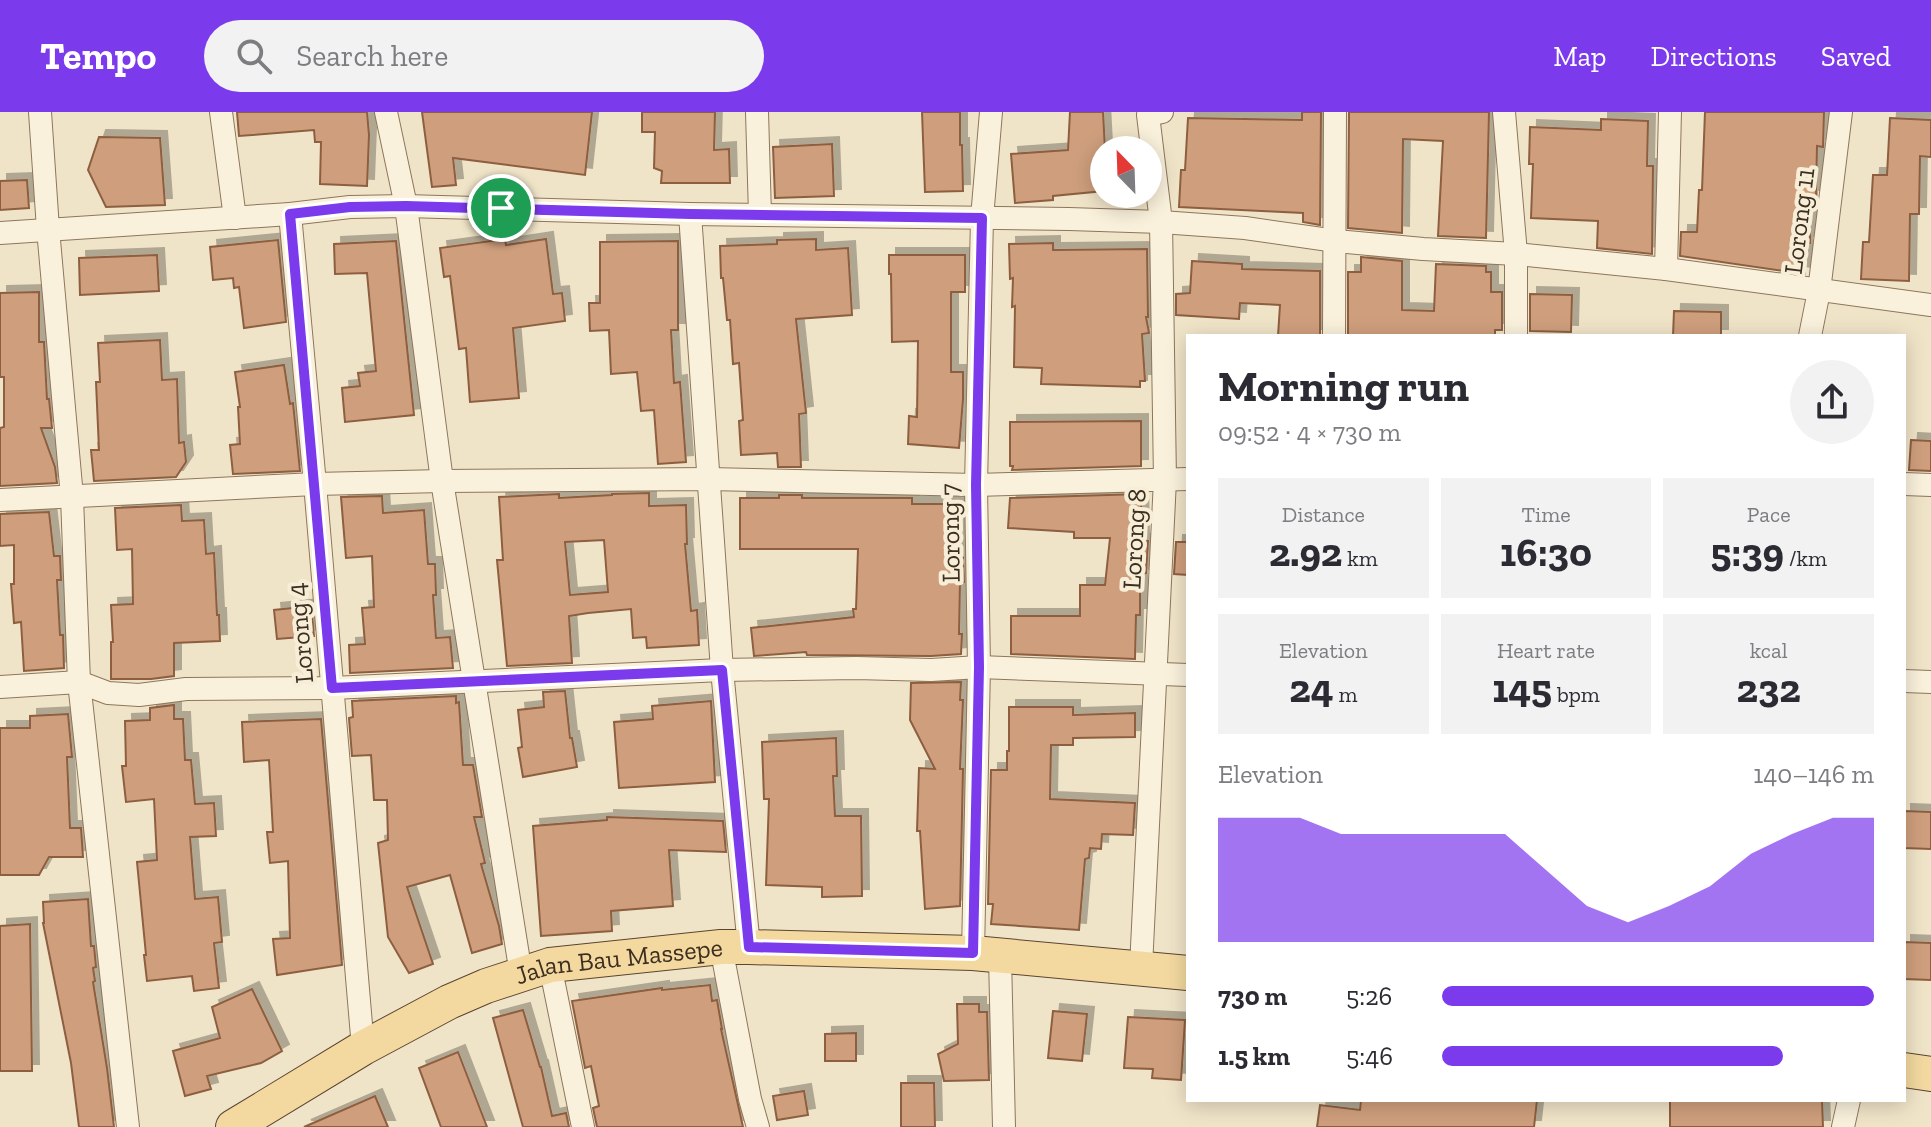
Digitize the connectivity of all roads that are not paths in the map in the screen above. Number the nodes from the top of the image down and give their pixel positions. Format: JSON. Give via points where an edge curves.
{"nodes":[{"id":1,"x":40,"y":112,"type":"edge"},
{"id":2,"x":221,"y":112,"type":"edge"},
{"id":3,"x":386,"y":112,"type":"edge"},
{"id":4,"x":757,"y":112,"type":"edge"},
{"id":5,"x":991,"y":112,"type":"edge"},
{"id":6,"x":1335,"y":112,"type":"edge"},
{"id":7,"x":1504,"y":112,"type":"edge"},
{"id":8,"x":1670,"y":112,"type":"edge"},
{"id":9,"x":1841,"y":112,"type":"edge"},
{"id":10,"x":1155,"y":113,"type":"edge"},
{"id":11,"x":406,"y":206,"type":"junction"},
{"id":12,"x":290,"y":214,"type":"junction"},
{"id":13,"x":690,"y":214,"type":"junction"},
{"id":14,"x":760,"y":215,"type":"junction"},
{"id":15,"x":235,"y":218,"type":"junction"},
{"id":16,"x":982,"y":218,"type":"junction"},
{"id":17,"x":1161,"y":222,"type":"junction"},
{"id":18,"x":48,"y":229,"type":"junction"},
{"id":19,"x":0,"y":233,"type":"edge"},
{"id":20,"x":1336,"y":241,"type":"junction"},
{"id":21,"x":1516,"y":254,"type":"junction"},
{"id":22,"x":1666,"y":269,"type":"junction"},
{"id":23,"x":1819,"y":291,"type":"junction"},
{"id":24,"x":1931,"y":305,"type":"edge"},
{"id":25,"x":1334,"y":334,"type":"edge"},
{"id":26,"x":1516,"y":334,"type":"edge"},
{"id":27,"x":1810,"y":334,"type":"edge"},
{"id":28,"x":709,"y":479,"type":"junction"},
{"id":29,"x":1186,"y":479,"type":"edge"},
{"id":30,"x":1165,"y":480,"type":"junction"},
{"id":31,"x":442,"y":481,"type":"junction"},
{"id":32,"x":315,"y":484,"type":"junction"},
{"id":33,"x":1906,"y":484,"type":"edge"},
{"id":34,"x":976,"y":485,"type":"junction"},
{"id":35,"x":1931,"y":485,"type":"edge"},
{"id":36,"x":72,"y":497,"type":"junction"},
{"id":37,"x":0,"y":500,"type":"edge"},
{"id":38,"x":979,"y":667,"type":"junction"},
{"id":39,"x":722,"y":670,"type":"junction"},
{"id":40,"x":1155,"y":673,"type":"junction"},
{"id":41,"x":1186,"y":675,"type":"edge"},
{"id":42,"x":475,"y":681,"type":"junction"},
{"id":43,"x":1906,"y":681,"type":"edge"},
{"id":44,"x":79,"y":682,"type":"junction"},
{"id":45,"x":1931,"y":682,"type":"edge"},
{"id":46,"x":0,"y":687,"type":"edge"},
{"id":47,"x":332,"y":688,"type":"junction"},
{"id":48,"x":735,"y":947,"type":"junction"},
{"id":49,"x":986,"y":955,"type":"junction"},
{"id":50,"x":1141,"y":967,"type":"junction"},
{"id":51,"x":536,"y":969,"type":"junction"},
{"id":52,"x":1186,"y":973,"type":"edge"},
{"id":53,"x":363,"y":1048,"type":"junction"},
{"id":54,"x":1906,"y":1070,"type":"edge"},
{"id":55,"x":1931,"y":1074,"type":"edge"},
{"id":56,"x":1849,"y":1102,"type":"edge"},
{"id":57,"x":128,"y":1127,"type":"edge"},
{"id":58,"x":233,"y":1127,"type":"edge"},
{"id":59,"x":583,"y":1127,"type":"edge"},
{"id":60,"x":758,"y":1127,"type":"edge"},
{"id":61,"x":1004,"y":1127,"type":"edge"},
{"id":62,"x":1843,"y":1127,"type":"edge"}],
"edges":[{"from":1,"to":18,"type":"street"},
{"from":2,"to":15,"type":"street"},
{"from":3,"to":11,"type":"street"},
{"from":4,"to":14,"type":"street"},
{"from":5,"to":16,"type":"street","name":"Lorong 7"},
{"from":6,"to":20,"type":"street"},
{"from":7,"to":21,"type":"street"},
{"from":8,"to":22,"type":"street"},
{"from":9,"to":23,"type":"street","name":"Lorong 11"},
{"from":10,"to":17,"type":"street","name":"Lorong 8"},
{"from":11,"to":12,"type":"street"},
{"from":11,"to":13,"type":"street"},
{"from":11,"to":31,"type":"street"},
{"from":12,"to":15,"type":"street"},
{"from":12,"to":32,"type":"street","name":"Lorong 4"},
{"from":13,"to":14,"type":"street"},
{"from":13,"to":28,"type":"street"},
{"from":14,"to":16,"type":"street"},
{"from":15,"to":18,"type":"street"},
{"from":16,"to":17,"type":"street"},
{"from":16,"to":34,"type":"street","name":"Lorong 7"},
{"from":17,"to":20,"type":"street"},
{"from":17,"to":30,"type":"street","name":"Lorong 8"},
{"from":18,"to":19,"type":"street"},
{"from":18,"to":36,"type":"street"},
{"from":20,"to":21,"type":"street"},
{"from":20,"to":25,"type":"street"},
{"from":21,"to":22,"type":"street"},
{"from":21,"to":26,"type":"street"},
{"from":22,"to":23,"type":"street"},
{"from":23,"to":24,"type":"street"},
{"from":23,"to":27,"type":"street","name":"Lorong 11"},
{"from":28,"to":31,"type":"street"},
{"from":28,"to":34,"type":"street"},
{"from":28,"to":39,"type":"street"},
{"from":29,"to":30,"type":"street"},
{"from":30,"to":34,"type":"street"},
{"from":30,"to":40,"type":"street","name":"Lorong 8"},
{"from":31,"to":32,"type":"street"},
{"from":31,"to":42,"type":"street"},
{"from":32,"to":36,"type":"street"},
{"from":32,"to":47,"type":"street","name":"Lorong 4"},
{"from":33,"to":35,"type":"street"},
{"from":34,"to":38,"type":"street","name":"Lorong 7"},
{"from":36,"to":37,"type":"street"},
{"from":36,"to":44,"type":"street"},
{"from":38,"to":39,"type":"street"},
{"from":38,"to":40,"type":"street"},
{"from":38,"to":49,"type":"street","name":"Lorong 7"},
{"from":39,"to":42,"type":"street"},
{"from":39,"to":48,"type":"street"},
{"from":40,"to":41,"type":"street"},
{"from":40,"to":50,"type":"street","name":"Lorong 8"},
{"from":42,"to":47,"type":"street"},
{"from":42,"to":51,"type":"street"},
{"from":43,"to":45,"type":"street"},
{"from":44,"to":46,"type":"street"},
{"from":44,"to":47,"type":"street","via":[[125,695]]},
{"from":44,"to":57,"type":"street"},
{"from":47,"to":53,"type":"street","name":"Lorong 4"},
{"from":48,"to":49,"type":"main road","name":"Jalan Bau Massepe"},
{"from":48,"to":51,"type":"main road","name":"Jalan Bau Massepe"},
{"from":48,"to":60,"type":"street","via":[[750,1099]]},
{"from":49,"to":50,"type":"main road","name":"Jalan Bau Massepe"},
{"from":49,"to":61,"type":"street","name":"Lorong 7"},
{"from":50,"to":52,"type":"main road","name":"Jalan Bau Massepe"},
{"from":51,"to":53,"type":"main road","name":"Jalan Bau Massepe","via":[[449,1002]]},
{"from":51,"to":59,"type":"street"},
{"from":53,"to":58,"type":"main road","name":"Jalan Bau Massepe"},
{"from":54,"to":55,"type":"main road"},
{"from":56,"to":62,"type":"street"}]}
